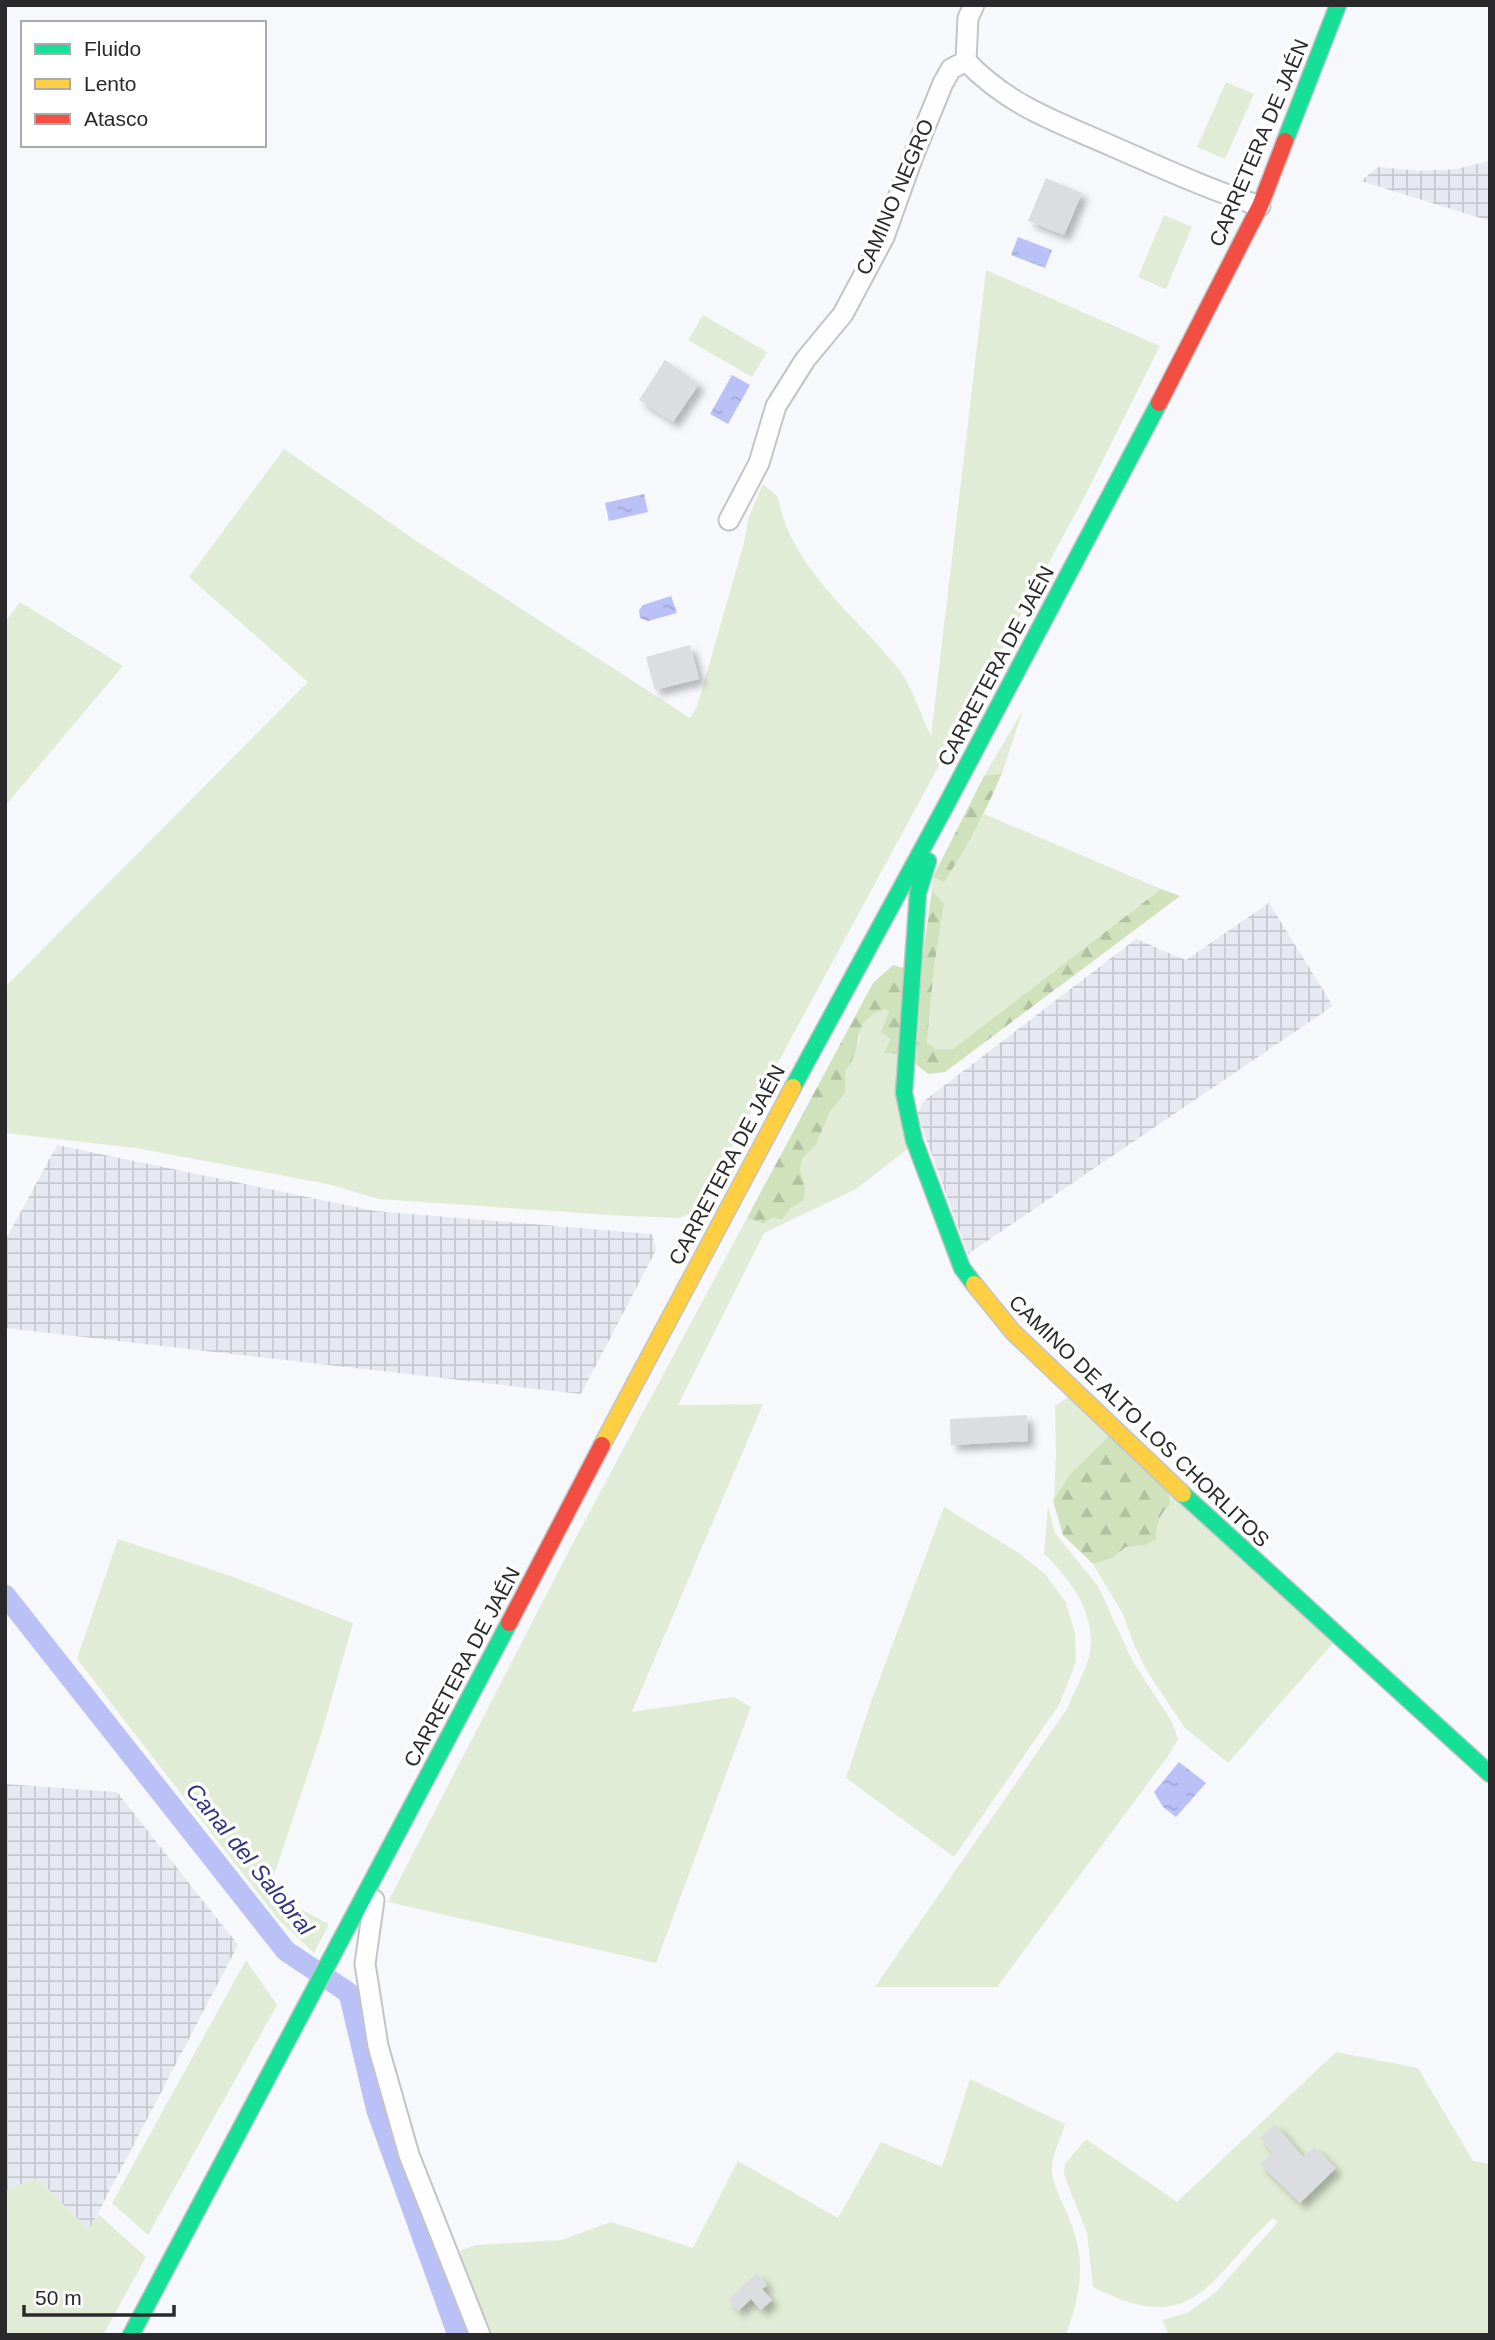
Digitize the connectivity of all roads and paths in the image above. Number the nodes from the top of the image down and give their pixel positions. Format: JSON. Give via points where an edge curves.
{"nodes":[{"id":1,"x":974,"y":5,"type":"edge"},
{"id":2,"x":1338,"y":5,"type":"edge"},
{"id":3,"x":966,"y":61,"type":"junction"},
{"id":4,"x":1259,"y":206,"type":"junction"},
{"id":5,"x":729,"y":520,"type":"dead end"},
{"id":6,"x":944,"y":809,"type":"junction"},
{"id":7,"x":1490,"y":1774,"type":"edge"},
{"id":8,"x":371,"y":1885,"type":"junction"},
{"id":9,"x":131,"y":2335,"type":"edge"},
{"id":10,"x":480,"y":2335,"type":"edge"}],
"edges":[{"from":1,"to":3,"type":"street","via":[[968,19]]},
{"from":2,"to":4,"type":"main road","name":"CARRETERA DE JAÉN"},
{"from":3,"to":4,"type":"street","via":[[1017,104],[1213,191]]},
{"from":3,"to":5,"type":"street","name":"CAMINO NEGRO","via":[[951,69],[943,83],[884,237],[843,314],[776,406],[759,463]]},
{"from":4,"to":6,"type":"main road","name":"CARRETERA DE JAÉN"},
{"from":6,"to":7,"type":"main road","name":"CAMINO DE ALTO LOS CHORLITOS","via":[[918,893],[904,1093],[914,1140],[962,1268],[1013,1332],[1237,1545]]},
{"from":6,"to":8,"type":"main road","name":"CARRETERA DE JAÉN","via":[[709,1242]]},
{"from":8,"to":9,"type":"main road","name":"CARRETERA DE JAÉN"},
{"from":8,"to":10,"type":"street","via":[[374,1903],[365,1964],[378,2046],[409,2155]]}]}
